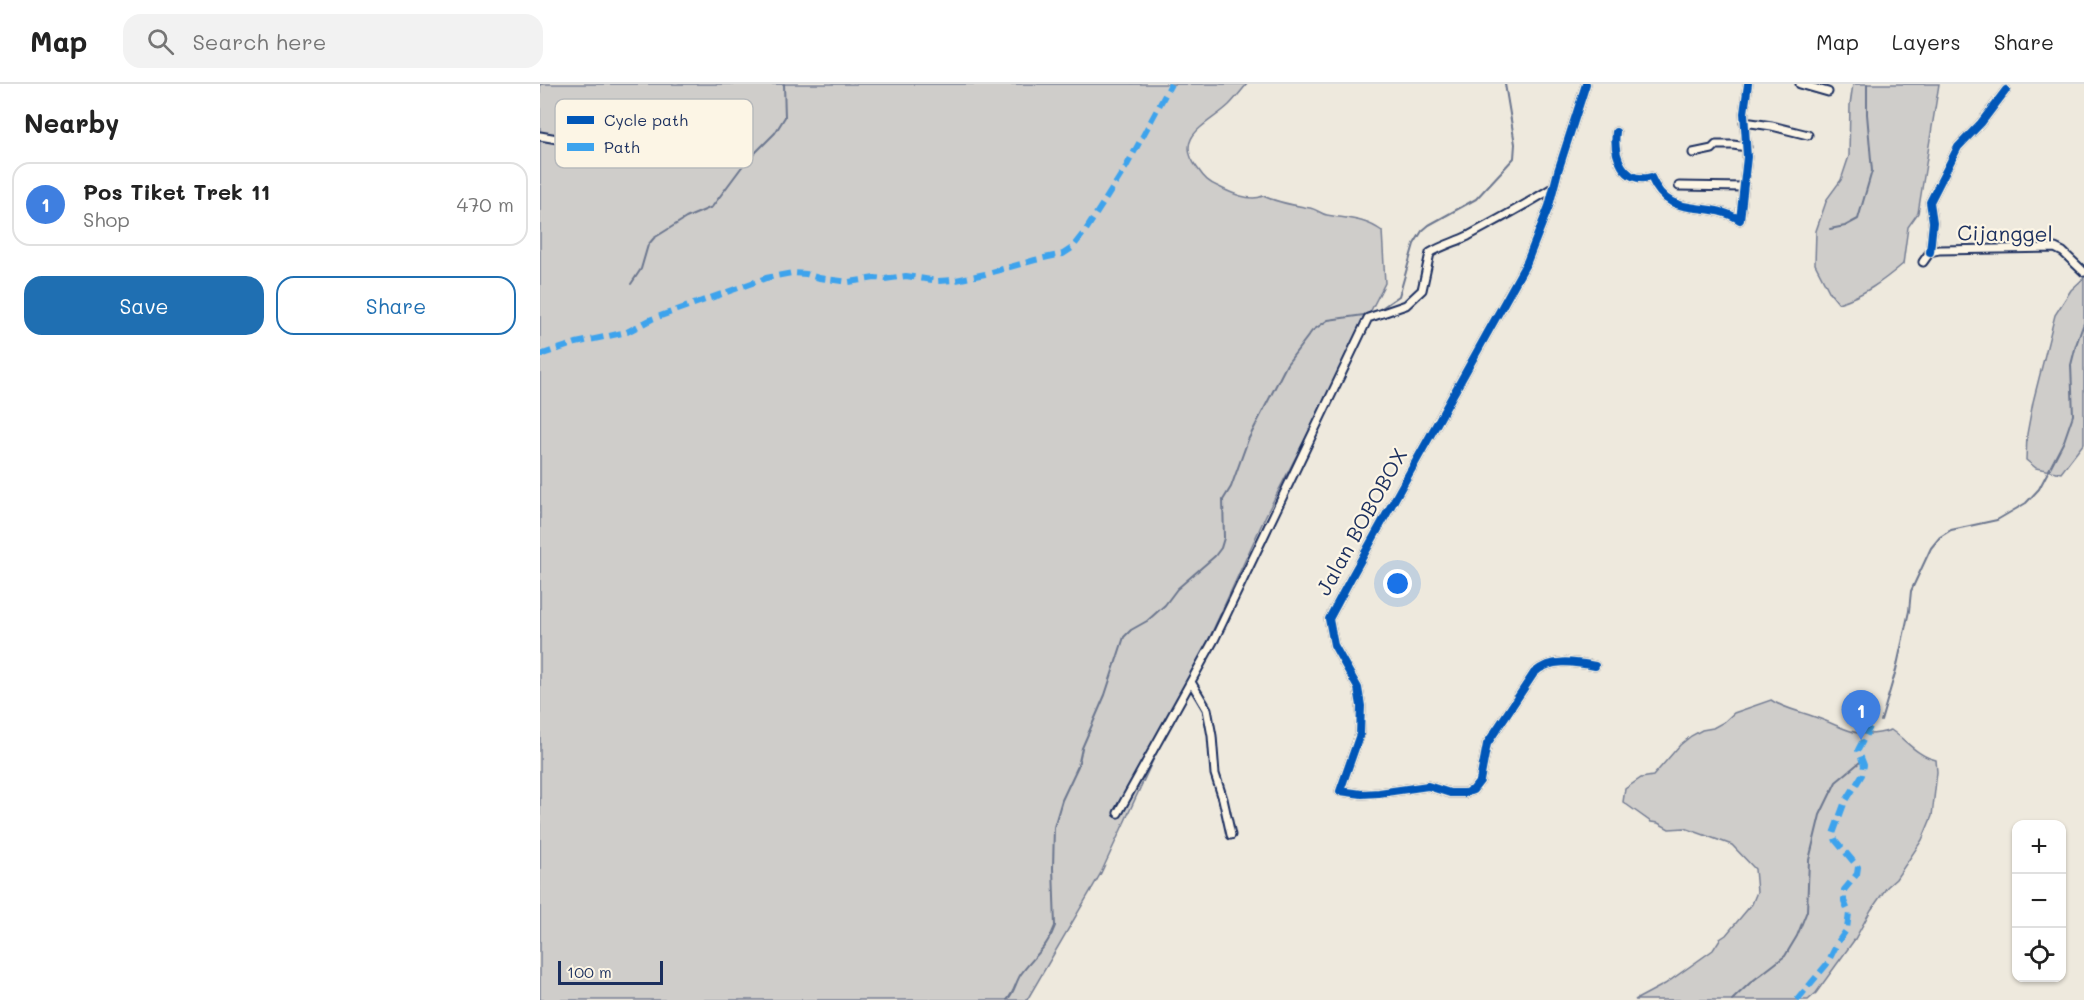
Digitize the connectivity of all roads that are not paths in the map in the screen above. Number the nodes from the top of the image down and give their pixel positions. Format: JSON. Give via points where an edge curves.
{"nodes":[{"id":1,"x":1586,"y":84,"type":"edge"},
{"id":2,"x":1748,"y":84,"type":"edge"},
{"id":3,"x":1800,"y":84,"type":"edge"},
{"id":4,"x":2006,"y":90,"type":"dead end"},
{"id":5,"x":1828,"y":92,"type":"dead end"},
{"id":6,"x":1744,"y":122,"type":"junction"},
{"id":7,"x":1616,"y":132,"type":"dead end"},
{"id":8,"x":1808,"y":135,"type":"dead end"},
{"id":9,"x":540,"y":136,"type":"edge"},
{"id":10,"x":555,"y":139,"type":"edge"},
{"id":11,"x":1747,"y":147,"type":"junction"},
{"id":12,"x":1693,"y":153,"type":"dead end"},
{"id":13,"x":1679,"y":186,"type":"dead end"},
{"id":14,"x":1554,"y":187,"type":"junction"},
{"id":15,"x":1744,"y":187,"type":"junction"},
{"id":16,"x":1930,"y":252,"type":"junction"},
{"id":17,"x":1923,"y":262,"type":"dead end"},
{"id":18,"x":2084,"y":272,"type":"edge"},
{"id":19,"x":1595,"y":666,"type":"dead end"},
{"id":20,"x":1191,"y":682,"type":"junction"},
{"id":21,"x":1118,"y":813,"type":"dead end"},
{"id":22,"x":1231,"y":835,"type":"dead end"}],
"edges":[{"from":1,"to":14,"type":"street","name":"Jalan BOBOBOX"},
{"from":2,"to":6,"type":"street"},
{"from":3,"to":5,"type":"street"},
{"from":4,"to":16,"type":"street","via":[[1958,147],[1930,202]]},
{"from":6,"to":8,"type":"street"},
{"from":6,"to":11,"type":"street"},
{"from":7,"to":15,"type":"street","via":[[1616,154],[1623,168],[1634,178],[1651,177],[1669,202],[1721,212],[1740,220]]},
{"from":9,"to":10,"type":"street"},
{"from":11,"to":12,"type":"street","via":[[1716,145]]},
{"from":11,"to":15,"type":"street"},
{"from":13,"to":15,"type":"street"},
{"from":14,"to":19,"type":"street","name":"Jalan BOBOBOX","via":[[1527,262],[1329,619],[1334,645],[1358,688],[1361,706],[1360,734],[1340,791],[1362,794],[1428,786],[1465,794],[1480,781],[1487,744],[1542,665]]},
{"from":14,"to":20,"type":"street","via":[[1430,253],[1422,290],[1406,304],[1368,318]]},
{"from":16,"to":17,"type":"street","name":"Cijanggel"},
{"from":16,"to":18,"type":"street","name":"Cijanggel","via":[[2055,248]]},
{"from":20,"to":21,"type":"street"},
{"from":20,"to":22,"type":"street","via":[[1207,709],[1215,774]]}]}
